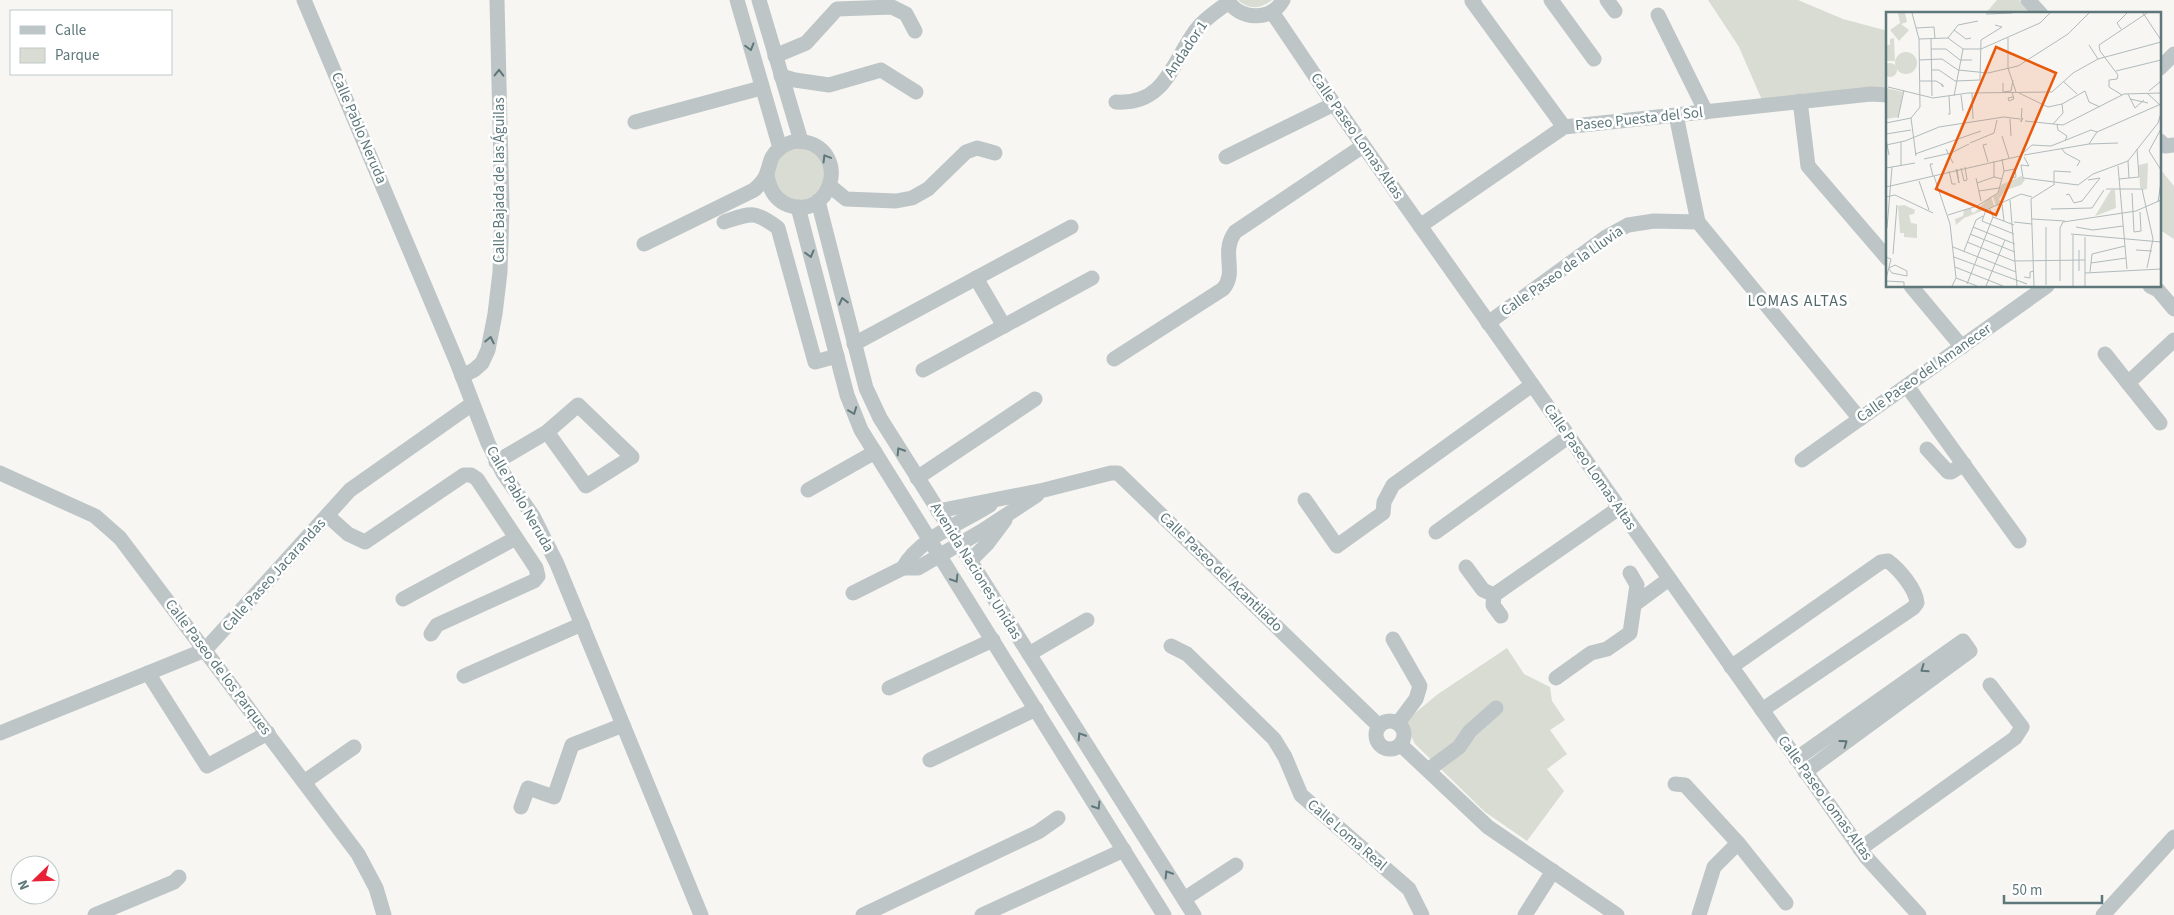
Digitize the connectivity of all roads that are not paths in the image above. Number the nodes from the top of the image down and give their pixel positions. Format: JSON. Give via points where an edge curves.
{"nodes":[{"id":1,"x":304,"y":0,"type":"edge"},
{"id":2,"x":497,"y":0,"type":"edge"},
{"id":3,"x":737,"y":0,"type":"edge"},
{"id":4,"x":759,"y":0,"type":"edge"},
{"id":5,"x":1283,"y":0,"type":"edge"},
{"id":6,"x":1550,"y":0,"type":"edge"},
{"id":7,"x":2028,"y":0,"type":"edge"},
{"id":8,"x":1228,"y":1,"type":"edge"},
{"id":9,"x":1473,"y":1,"type":"edge"},
{"id":10,"x":1272,"y":12,"type":"junction"},
{"id":11,"x":2039,"y":12,"type":"edge"},
{"id":12,"x":1658,"y":15,"type":"dead end"},
{"id":13,"x":915,"y":32,"type":"dead end"},
{"id":14,"x":2174,"y":54,"type":"edge"},
{"id":15,"x":775,"y":56,"type":"junction"},
{"id":16,"x":1594,"y":59,"type":"dead end"},
{"id":17,"x":2162,"y":66,"type":"edge"},
{"id":18,"x":781,"y":76,"type":"junction"},
{"id":19,"x":761,"y":88,"type":"junction"},
{"id":20,"x":916,"y":92,"type":"dead end"},
{"id":21,"x":1886,"y":95,"type":"edge"},
{"id":22,"x":1800,"y":101,"type":"junction"},
{"id":23,"x":1116,"y":102,"type":"dead end"},
{"id":24,"x":1334,"y":104,"type":"junction"},
{"id":25,"x":1706,"y":112,"type":"junction"},
{"id":26,"x":1676,"y":115,"type":"junction"},
{"id":27,"x":634,"y":122,"type":"dead end"},
{"id":28,"x":1564,"y":127,"type":"junction"},
{"id":29,"x":801,"y":141,"type":"junction"},
{"id":30,"x":2162,"y":143,"type":"edge"},
{"id":31,"x":2174,"y":145,"type":"edge"},
{"id":32,"x":1363,"y":146,"type":"junction"},
{"id":33,"x":780,"y":148,"type":"junction"},
{"id":34,"x":995,"y":153,"type":"dead end"},
{"id":35,"x":1226,"y":157,"type":"dead end"},
{"id":36,"x":767,"y":175,"type":"junction"},
{"id":37,"x":830,"y":186,"type":"junction"},
{"id":38,"x":773,"y":193,"type":"junction"},
{"id":39,"x":818,"y":201,"type":"junction"},
{"id":40,"x":798,"y":207,"type":"junction"},
{"id":41,"x":764,"y":217,"type":"junction"},
{"id":42,"x":724,"y":222,"type":"dead end"},
{"id":43,"x":1698,"y":222,"type":"junction"},
{"id":44,"x":1420,"y":226,"type":"junction"},
{"id":45,"x":1071,"y":227,"type":"dead end"},
{"id":46,"x":644,"y":244,"type":"dead end"},
{"id":47,"x":1886,"y":258,"type":"edge"},
{"id":48,"x":976,"y":278,"type":"junction"},
{"id":49,"x":1092,"y":278,"type":"dead end"},
{"id":50,"x":1912,"y":288,"type":"edge"},
{"id":51,"x":2044,"y":288,"type":"edge"},
{"id":52,"x":2154,"y":288,"type":"edge"},
{"id":53,"x":2174,"y":309,"type":"edge"},
{"id":54,"x":1488,"y":323,"type":"junction"},
{"id":55,"x":1004,"y":326,"type":"junction"},
{"id":56,"x":2174,"y":340,"type":"edge"},
{"id":57,"x":854,"y":344,"type":"junction"},
{"id":58,"x":1962,"y":347,"type":"junction"},
{"id":59,"x":2104,"y":354,"type":"dead end"},
{"id":60,"x":836,"y":356,"type":"junction"},
{"id":61,"x":1114,"y":359,"type":"dead end"},
{"id":62,"x":923,"y":370,"type":"dead end"},
{"id":63,"x":462,"y":376,"type":"junction"},
{"id":64,"x":2128,"y":382,"type":"junction"},
{"id":65,"x":1532,"y":385,"type":"junction"},
{"id":66,"x":1907,"y":386,"type":"junction"},
{"id":67,"x":1035,"y":398,"type":"dead end"},
{"id":68,"x":472,"y":404,"type":"junction"},
{"id":69,"x":1860,"y":419,"type":"junction"},
{"id":70,"x":2160,"y":422,"type":"dead end"},
{"id":71,"x":547,"y":432,"type":"junction"},
{"id":72,"x":1568,"y":437,"type":"junction"},
{"id":73,"x":1927,"y":449,"type":"dead end"},
{"id":74,"x":875,"y":452,"type":"junction"},
{"id":75,"x":1802,"y":460,"type":"dead end"},
{"id":76,"x":496,"y":462,"type":"junction"},
{"id":77,"x":1964,"y":464,"type":"junction"},
{"id":78,"x":0,"y":473,"type":"edge"},
{"id":79,"x":917,"y":478,"type":"junction"},
{"id":80,"x":808,"y":490,"type":"dead end"},
{"id":81,"x":1044,"y":490,"type":"junction"},
{"id":82,"x":1000,"y":498,"type":"junction"},
{"id":83,"x":1305,"y":500,"type":"dead end"},
{"id":84,"x":1618,"y":508,"type":"junction"},
{"id":85,"x":1012,"y":510,"type":"junction"},
{"id":86,"x":938,"y":511,"type":"junction"},
{"id":87,"x":328,"y":516,"type":"junction"},
{"id":88,"x":950,"y":529,"type":"junction"},
{"id":89,"x":1436,"y":532,"type":"dead end"},
{"id":90,"x":516,"y":538,"type":"junction"},
{"id":91,"x":931,"y":540,"type":"junction"},
{"id":92,"x":2019,"y":541,"type":"dead end"},
{"id":93,"x":959,"y":544,"type":"junction"},
{"id":94,"x":940,"y":556,"type":"junction"},
{"id":95,"x":970,"y":561,"type":"junction"},
{"id":96,"x":1466,"y":567,"type":"dead end"},
{"id":97,"x":903,"y":568,"type":"junction"},
{"id":98,"x":1630,"y":573,"type":"dead end"},
{"id":99,"x":1669,"y":579,"type":"junction"},
{"id":100,"x":853,"y":593,"type":"dead end"},
{"id":101,"x":1494,"y":595,"type":"junction"},
{"id":102,"x":403,"y":599,"type":"dead end"},
{"id":103,"x":1635,"y":604,"type":"junction"},
{"id":104,"x":1502,"y":616,"type":"dead end"},
{"id":105,"x":1087,"y":620,"type":"dead end"},
{"id":106,"x":582,"y":624,"type":"junction"},
{"id":107,"x":431,"y":634,"type":"dead end"},
{"id":108,"x":993,"y":640,"type":"junction"},
{"id":109,"x":1393,"y":640,"type":"dead end"},
{"id":110,"x":1172,"y":646,"type":"dead end"},
{"id":111,"x":205,"y":650,"type":"junction"},
{"id":112,"x":1029,"y":654,"type":"junction"},
{"id":113,"x":1731,"y":666,"type":"junction"},
{"id":114,"x":148,"y":673,"type":"junction"},
{"id":115,"x":464,"y":676,"type":"dead end"},
{"id":116,"x":1556,"y":678,"type":"dead end"},
{"id":117,"x":1990,"y":685,"type":"dead end"},
{"id":118,"x":889,"y":688,"type":"dead end"},
{"id":119,"x":1496,"y":708,"type":"dead end"},
{"id":120,"x":1036,"y":709,"type":"junction"},
{"id":121,"x":1762,"y":710,"type":"junction"},
{"id":122,"x":1398,"y":724,"type":"junction"},
{"id":123,"x":623,"y":725,"type":"junction"},
{"id":124,"x":1379,"y":726,"type":"junction"},
{"id":125,"x":0,"y":733,"type":"edge"},
{"id":126,"x":268,"y":734,"type":"junction"},
{"id":127,"x":1400,"y":745,"type":"junction"},
{"id":128,"x":354,"y":747,"type":"dead end"},
{"id":129,"x":1796,"y":759,"type":"junction"},
{"id":130,"x":930,"y":760,"type":"dead end"},
{"id":131,"x":1428,"y":770,"type":"junction"},
{"id":132,"x":1805,"y":772,"type":"junction"},
{"id":133,"x":304,"y":782,"type":"junction"},
{"id":134,"x":1675,"y":784,"type":"dead end"},
{"id":135,"x":521,"y":807,"type":"dead end"},
{"id":136,"x":1058,"y":818,"type":"dead end"},
{"id":137,"x":2174,"y":837,"type":"edge"},
{"id":138,"x":1738,"y":843,"type":"junction"},
{"id":139,"x":1860,"y":848,"type":"junction"},
{"id":140,"x":1124,"y":850,"type":"junction"},
{"id":141,"x":1236,"y":865,"type":"dead end"},
{"id":142,"x":1552,"y":871,"type":"junction"},
{"id":143,"x":179,"y":877,"type":"dead end"},
{"id":144,"x":1184,"y":899,"type":"junction"},
{"id":145,"x":1786,"y":902,"type":"dead end"},
{"id":146,"x":95,"y":915,"type":"edge"},
{"id":147,"x":384,"y":915,"type":"edge"},
{"id":148,"x":701,"y":915,"type":"edge"},
{"id":149,"x":863,"y":915,"type":"edge"},
{"id":150,"x":982,"y":915,"type":"edge"},
{"id":151,"x":1164,"y":915,"type":"edge"},
{"id":152,"x":1194,"y":915,"type":"edge"},
{"id":153,"x":1422,"y":915,"type":"edge"},
{"id":154,"x":1525,"y":915,"type":"edge"},
{"id":155,"x":1618,"y":915,"type":"edge"},
{"id":156,"x":1700,"y":915,"type":"edge"},
{"id":157,"x":1919,"y":915,"type":"edge"},
{"id":158,"x":2103,"y":915,"type":"edge"}],
"edges":[{"from":1,"to":63,"type":"street","name":"Calle Pablo Neruda"},
{"from":63,"to":2,"type":"street","name":"Calle Bajada de las Águilas","one_way":true,"via":[[482,363],[488,350],[499,281],[502,208]]},
{"from":3,"to":19,"type":"street","one_way":true},
{"from":4,"to":15,"type":"street"},
{"from":5,"to":10,"type":"street"},
{"from":6,"to":16,"type":"street"},
{"from":7,"to":11,"type":"street"},
{"from":8,"to":10,"type":"street","via":[[1235,10],[1253,17]]},
{"from":8,"to":23,"type":"street","name":"Andador 1","via":[[1199,26],[1176,66],[1157,89],[1142,99]]},
{"from":9,"to":28,"type":"street"},
{"from":10,"to":24,"type":"street","name":"Calle Paseo Lomas Altas"},
{"from":12,"to":25,"type":"street"},
{"from":13,"to":15,"type":"street","via":[[906,14],[892,7],[837,9],[806,43]]},
{"from":14,"to":17,"type":"street"},
{"from":15,"to":18,"type":"street"},
{"from":18,"to":20,"type":"street","via":[[829,85],[881,70]]},
{"from":18,"to":29,"type":"street"},
{"from":19,"to":27,"type":"street"},
{"from":19,"to":33,"type":"street"},
{"from":21,"to":22,"type":"street","name":"Paseo Puesta del Sol"},
{"from":22,"to":25,"type":"street","name":"Paseo Puesta del Sol"},
{"from":22,"to":47,"type":"street","via":[[1808,166]]},
{"from":24,"to":32,"type":"street","name":"Calle Paseo Lomas Altas"},
{"from":24,"to":35,"type":"street"},
{"from":25,"to":26,"type":"street","name":"Paseo Puesta del Sol"},
{"from":26,"to":28,"type":"street","name":"Paseo Puesta del Sol"},
{"from":26,"to":43,"type":"street"},
{"from":28,"to":44,"type":"street","name":"Paseo Puesta del Sol"},
{"from":29,"to":33,"type":"street"},
{"from":37,"to":29,"type":"street","one_way":true,"via":[[831,165],[826,156],[815,146]]},
{"from":30,"to":31,"type":"street"},
{"from":32,"to":44,"type":"street","name":"Calle Paseo Lomas Altas"},
{"from":32,"to":61,"type":"street","via":[[1235,232],[1228,241],[1229,283]]},
{"from":33,"to":36,"type":"street","via":[[770,159]]},
{"from":34,"to":37,"type":"street","via":[[977,148],[966,152],[928,189],[912,198],[896,201],[846,199]]},
{"from":36,"to":38,"type":"street"},
{"from":36,"to":46,"type":"street","via":[[754,190]]},
{"from":37,"to":39,"type":"street"},
{"from":38,"to":40,"type":"street","via":[[788,205]]},
{"from":38,"to":41,"type":"street"},
{"from":39,"to":40,"type":"street"},
{"from":57,"to":39,"type":"street","name":"Avenida Naciones Unidas","one_way":true},
{"from":40,"to":60,"type":"street","name":"Avenida Naciones Unidas","one_way":true},
{"from":41,"to":42,"type":"street","via":[[749,214]]},
{"from":41,"to":60,"type":"street","via":[[778,228],[815,362]]},
{"from":43,"to":54,"type":"street","name":"Calle Paseo de la Lluvia","via":[[1654,221],[1628,225],[1606,237]]},
{"from":43,"to":69,"type":"street"},
{"from":44,"to":54,"type":"street","name":"Calle Paseo Lomas Altas"},
{"from":45,"to":48,"type":"street"},
{"from":48,"to":55,"type":"street"},
{"from":48,"to":57,"type":"street"},
{"from":49,"to":55,"type":"street"},
{"from":50,"to":58,"type":"street"},
{"from":51,"to":58,"type":"street","name":"Calle Paseo del Amanecer"},
{"from":52,"to":53,"type":"street"},
{"from":54,"to":65,"type":"street","name":"Calle Paseo Lomas Altas"},
{"from":55,"to":62,"type":"street"},
{"from":56,"to":64,"type":"street"},
{"from":79,"to":57,"type":"street","name":"Avenida Naciones Unidas","one_way":true,"via":[[871,402]]},
{"from":58,"to":66,"type":"street","name":"Calle Paseo del Amanecer"},
{"from":59,"to":64,"type":"street"},
{"from":60,"to":74,"type":"street","name":"Avenida Naciones Unidas","one_way":true,"via":[[853,413]]},
{"from":63,"to":68,"type":"street","name":"Calle Pablo Neruda"},
{"from":64,"to":70,"type":"street"},
{"from":65,"to":72,"type":"street","name":"Calle Paseo Lomas Altas"},
{"from":65,"to":83,"type":"street","via":[[1392,485],[1383,513],[1337,546]]},
{"from":66,"to":69,"type":"street","name":"Calle Paseo del Amanecer"},
{"from":66,"to":77,"type":"street"},
{"from":67,"to":79,"type":"street"},
{"from":68,"to":76,"type":"street","name":"Calle Pablo Neruda"},
{"from":68,"to":87,"type":"street","name":"Calle Paseo Jacarandas","via":[[350,490]]},
{"from":69,"to":75,"type":"street","name":"Calle Paseo del Amanecer"},
{"from":71,"to":71,"type":"street","via":[[578,405],[632,457],[586,486]]},
{"from":71,"to":76,"type":"street"},
{"from":72,"to":84,"type":"street","name":"Calle Paseo Lomas Altas"},
{"from":72,"to":89,"type":"street"},
{"from":73,"to":77,"type":"street","via":[[1948,472]]},
{"from":74,"to":80,"type":"street"},
{"from":74,"to":91,"type":"street","name":"Avenida Naciones Unidas"},
{"from":76,"to":106,"type":"street","name":"Calle Pablo Neruda","via":[[544,536]]},
{"from":77,"to":92,"type":"street"},
{"from":78,"to":111,"type":"street","name":"Calle Paseo de los Parques","via":[[95,516],[107,525]]},
{"from":79,"to":86,"type":"street","name":"Avenida Naciones Unidas"},
{"from":81,"to":82,"type":"street","name":"Calle Paseo del Acantilado"},
{"from":81,"to":85,"type":"street","name":"Calle Paseo del Acantilado"},
{"from":81,"to":124,"type":"street","name":"Calle Paseo del Acantilado","via":[[1110,472],[1118,473]]},
{"from":82,"to":86,"type":"street","name":"Calle Paseo del Acantilado"},
{"from":82,"to":88,"type":"street","name":"Calle Paseo del Acantilado"},
{"from":84,"to":99,"type":"street","name":"Calle Paseo Lomas Altas"},
{"from":84,"to":101,"type":"street"},
{"from":85,"to":93,"type":"street","name":"Calle Paseo del Acantilado"},
{"from":85,"to":95,"type":"street","name":"Calle Paseo del Acantilado"},
{"from":86,"to":88,"type":"street","name":"Avenida Naciones Unidas"},
{"from":87,"to":90,"type":"street","via":[[348,534],[366,542],[464,475],[471,475],[477,479]]},
{"from":87,"to":111,"type":"street","name":"Calle Paseo Jacarandas"},
{"from":88,"to":91,"type":"street","name":"Calle Paseo del Acantilado"},
{"from":88,"to":93,"type":"street","name":"Avenida Naciones Unidas"},
{"from":90,"to":102,"type":"street"},
{"from":90,"to":107,"type":"street","via":[[536,568],[538,576],[534,581],[437,625]]},
{"from":91,"to":94,"type":"street","name":"Avenida Naciones Unidas"},
{"from":91,"to":97,"type":"street","name":"Calle Paseo del Acantilado","via":[[909,557]]},
{"from":93,"to":94,"type":"street","name":"Calle Paseo del Acantilado"},
{"from":93,"to":95,"type":"street","name":"Avenida Naciones Unidas"},
{"from":94,"to":97,"type":"street","name":"Calle Paseo del Acantilado","via":[[918,568]]},
{"from":94,"to":108,"type":"street","name":"Avenida Naciones Unidas","one_way":true},
{"from":95,"to":112,"type":"street","name":"Avenida Naciones Unidas"},
{"from":96,"to":101,"type":"street","via":[[1483,590]]},
{"from":97,"to":100,"type":"street"},
{"from":98,"to":103,"type":"street","via":[[1637,585]]},
{"from":99,"to":103,"type":"street"},
{"from":99,"to":113,"type":"street","name":"Calle Paseo Lomas Altas"},
{"from":101,"to":104,"type":"street","via":[[1494,605]]},
{"from":103,"to":116,"type":"street","via":[[1630,633],[1607,650],[1591,653]]},
{"from":105,"to":112,"type":"street"},
{"from":106,"to":115,"type":"street"},
{"from":106,"to":123,"type":"street","name":"Calle Pablo Neruda"},
{"from":108,"to":118,"type":"street"},
{"from":108,"to":120,"type":"street","name":"Avenida Naciones Unidas"},
{"from":109,"to":122,"type":"street","via":[[1420,686],[1416,699]]},
{"from":110,"to":153,"type":"street","name":"Calle Loma Real","via":[[1187,654],[1270,735],[1281,750],[1300,795],[1404,884],[1412,892]]},
{"from":111,"to":114,"type":"street","name":"Calle Paseo Jacarandas"},
{"from":111,"to":126,"type":"street","name":"Calle Paseo de los Parques"},
{"from":144,"to":112,"type":"street","name":"Avenida Naciones Unidas","one_way":true},
{"from":113,"to":121,"type":"street","name":"Calle Paseo Lomas Altas"},
{"from":113,"to":121,"type":"street","via":[[1881,562],[1888,561],[1894,565],[1916,596],[1917,603],[1913,608]]},
{"from":114,"to":125,"type":"street","name":"Calle Paseo Jacarandas"},
{"from":114,"to":126,"type":"street","via":[[207,766]]},
{"from":117,"to":139,"type":"street","via":[[2022,727],[2015,738]]},
{"from":119,"to":131,"type":"street","via":[[1470,731],[1458,747]]},
{"from":120,"to":130,"type":"street"},
{"from":120,"to":140,"type":"street","name":"Avenida Naciones Unidas","one_way":true},
{"from":121,"to":129,"type":"street","name":"Calle Paseo Lomas Altas"},
{"from":122,"to":124,"type":"street","via":[[1390,721]]},
{"from":122,"to":127,"type":"street","via":[[1404,732]]},
{"from":123,"to":135,"type":"street","via":[[572,745],[554,797],[528,788]]},
{"from":123,"to":148,"type":"street","name":"Calle Pablo Neruda"},
{"from":124,"to":127,"type":"street","via":[[1376,737],[1379,744],[1390,749]]},
{"from":126,"to":133,"type":"street","name":"Calle Paseo de los Parques"},
{"from":127,"to":131,"type":"street"},
{"from":128,"to":133,"type":"street"},
{"from":129,"to":132,"type":"street","name":"Calle Paseo Lomas Altas"},
{"from":132,"to":129,"type":"street","one_way":true,"via":[[1970,651],[1963,641]]},
{"from":131,"to":142,"type":"street","via":[[1488,827]]},
{"from":132,"to":139,"type":"street","name":"Calle Paseo Lomas Altas"},
{"from":133,"to":147,"type":"street","name":"Calle Paseo de los Parques","via":[[358,854],[376,888]]},
{"from":134,"to":138,"type":"street","via":[[1685,785]]},
{"from":136,"to":149,"type":"street","via":[[1038,832]]},
{"from":137,"to":158,"type":"street"},
{"from":138,"to":145,"type":"street"},
{"from":138,"to":156,"type":"street","via":[[1714,867]]},
{"from":139,"to":157,"type":"street","name":"Calle Paseo Lomas Altas"},
{"from":140,"to":150,"type":"street"},
{"from":140,"to":151,"type":"street","name":"Avenida Naciones Unidas"},
{"from":141,"to":144,"type":"street"},
{"from":142,"to":154,"type":"street"},
{"from":142,"to":155,"type":"street"},
{"from":143,"to":146,"type":"street"},
{"from":144,"to":152,"type":"street","name":"Avenida Naciones Unidas"}]}
